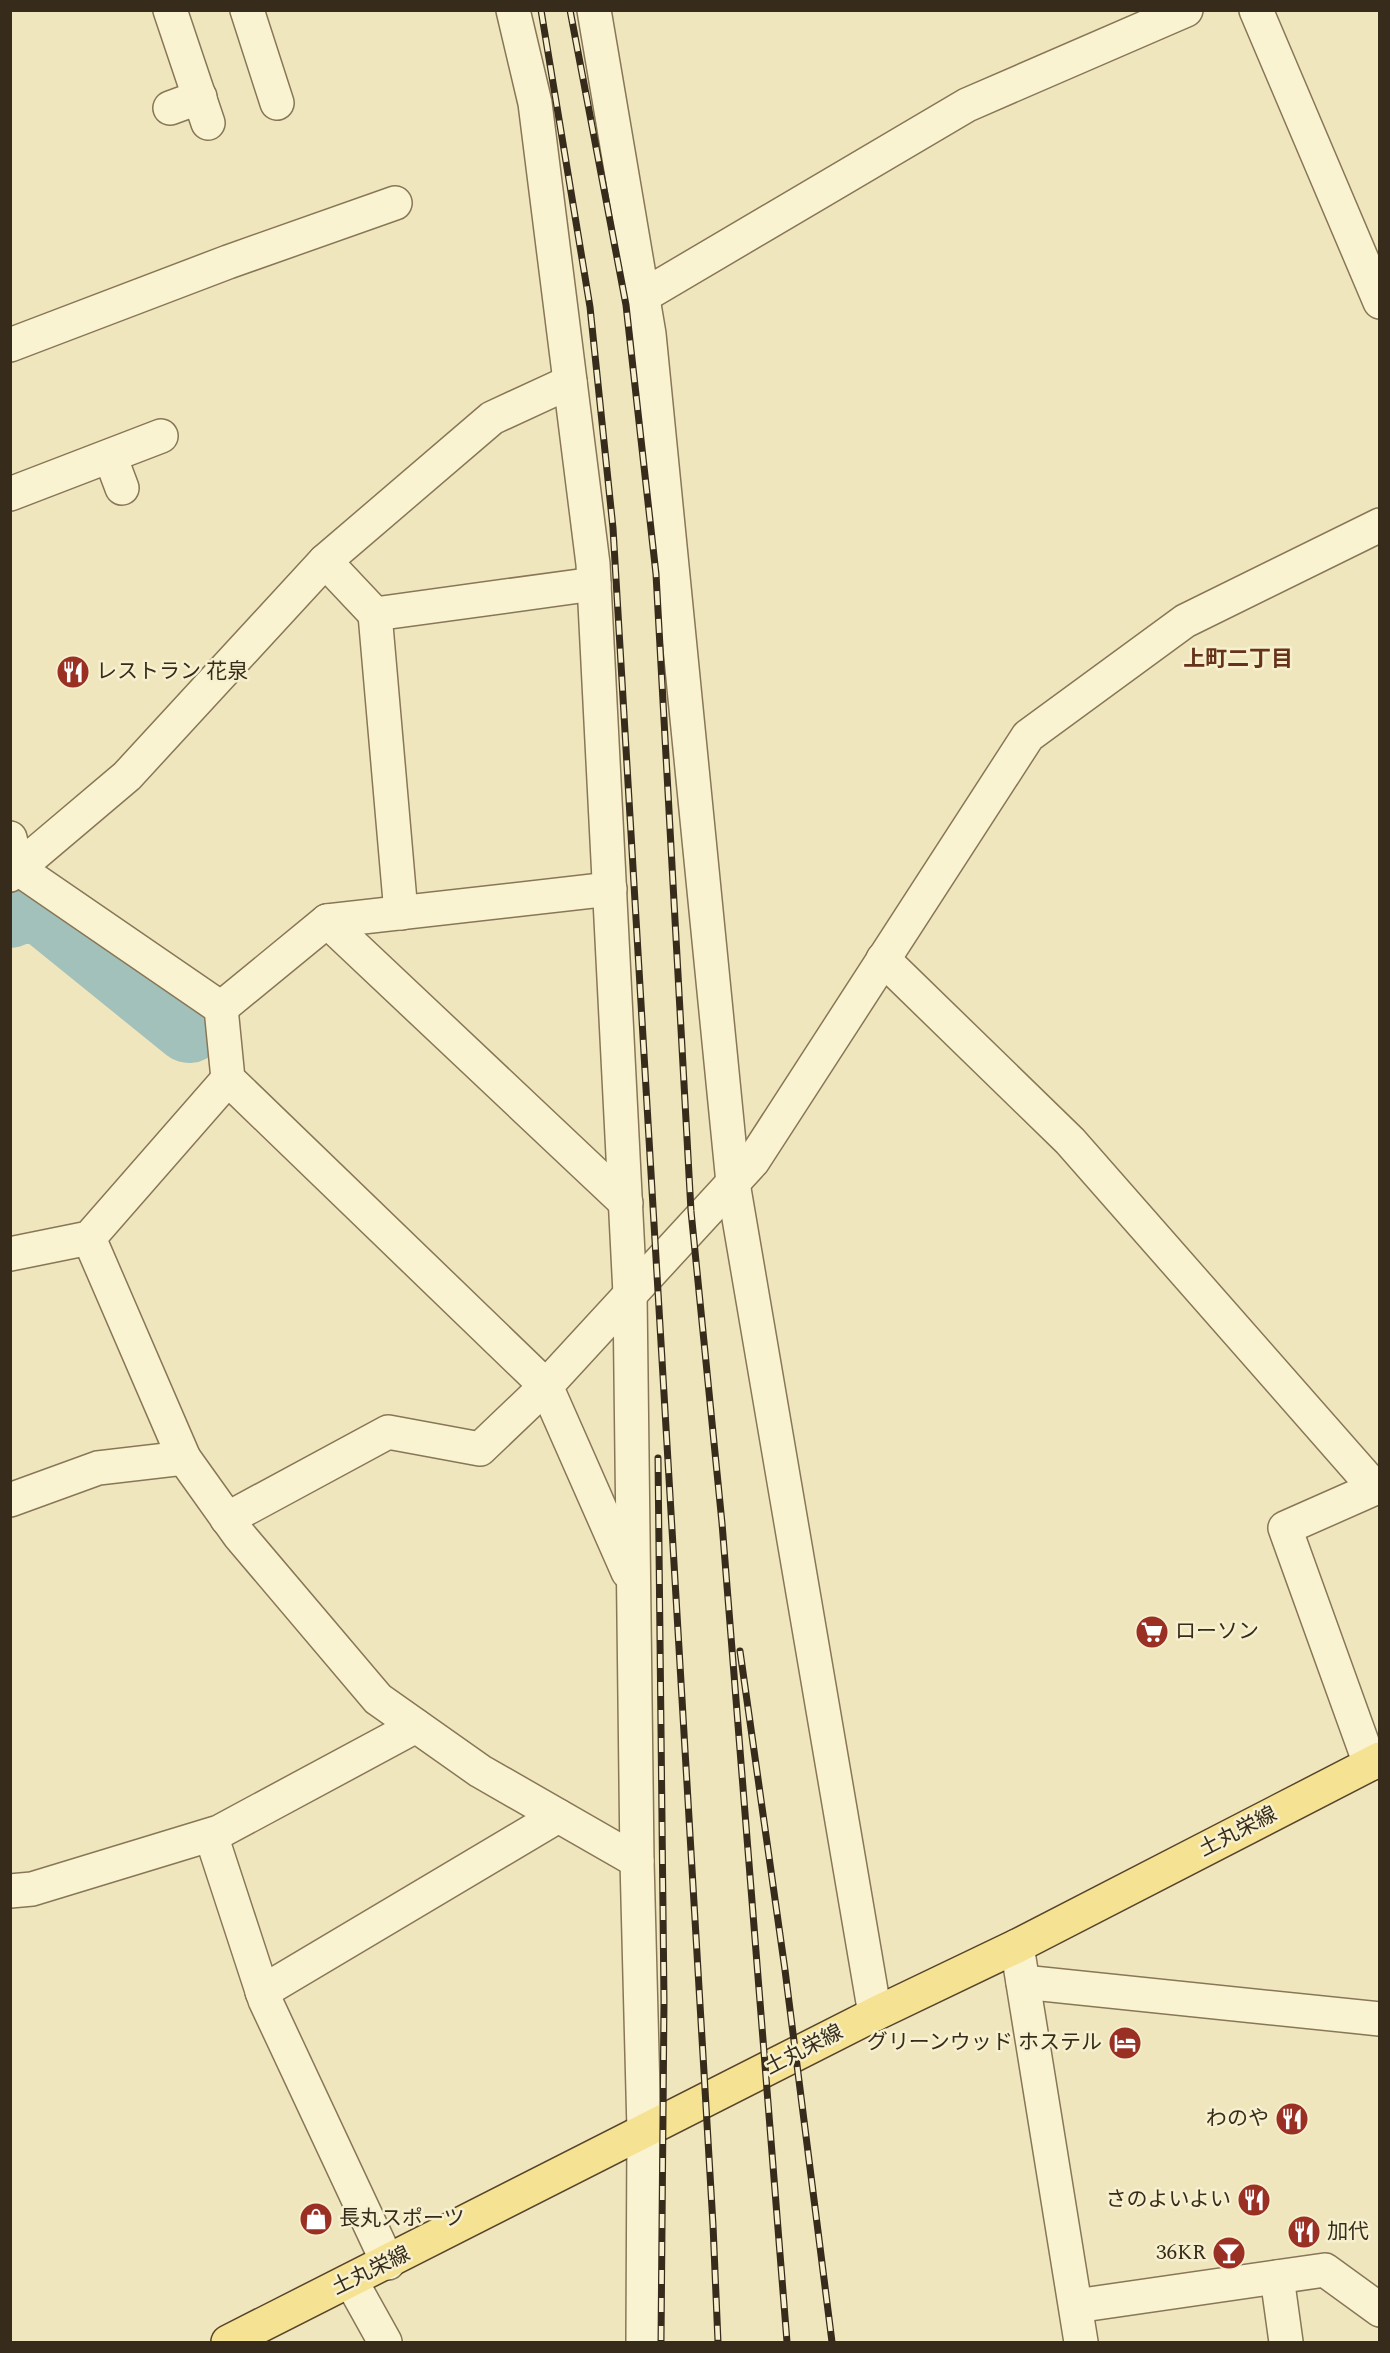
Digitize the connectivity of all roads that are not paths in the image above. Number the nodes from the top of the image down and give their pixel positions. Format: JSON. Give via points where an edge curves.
{"nodes":[{"id":1,"x":170,"y":10,"type":"edge"},
{"id":2,"x":247,"y":10,"type":"edge"},
{"id":3,"x":513,"y":10,"type":"edge"},
{"id":4,"x":594,"y":10,"type":"edge"},
{"id":5,"x":1186,"y":10,"type":"edge"},
{"id":6,"x":1256,"y":10,"type":"edge"},
{"id":7,"x":276,"y":103,"type":"dead end"},
{"id":8,"x":193,"y":109,"type":"dead end"},
{"id":9,"x":395,"y":203,"type":"dead end"},
{"id":10,"x":643,"y":296,"type":"junction"},
{"id":11,"x":1380,"y":302,"type":"edge"},
{"id":12,"x":10,"y":345,"type":"edge"},
{"id":13,"x":570,"y":382,"type":"junction"},
{"id":14,"x":161,"y":436,"type":"dead end"},
{"id":15,"x":110,"y":456,"type":"junction"},
{"id":16,"x":122,"y":488,"type":"dead end"},
{"id":17,"x":10,"y":494,"type":"edge"},
{"id":18,"x":1380,"y":525,"type":"edge"},
{"id":19,"x":325,"y":561,"type":"junction"},
{"id":20,"x":594,"y":584,"type":"junction"},
{"id":21,"x":375,"y":614,"type":"junction"},
{"id":22,"x":13,"y":860,"type":"edge"},
{"id":23,"x":610,"y":889,"type":"junction"},
{"id":24,"x":401,"y":913,"type":"junction"},
{"id":25,"x":327,"y":921,"type":"junction"},
{"id":26,"x":883,"y":959,"type":"junction"},
{"id":27,"x":221,"y":1008,"type":"junction"},
{"id":28,"x":228,"y":1079,"type":"junction"},
{"id":29,"x":733,"y":1183,"type":"junction"},
{"id":30,"x":626,"y":1203,"type":"junction"},
{"id":31,"x":89,"y":1238,"type":"junction"},
{"id":32,"x":10,"y":1254,"type":"edge"},
{"id":33,"x":630,"y":1294,"type":"junction"},
{"id":34,"x":546,"y":1386,"type":"junction"},
{"id":35,"x":184,"y":1458,"type":"junction"},
{"id":36,"x":1377,"y":1487,"type":"edge"},
{"id":37,"x":10,"y":1500,"type":"edge"},
{"id":38,"x":228,"y":1519,"type":"junction"},
{"id":39,"x":634,"y":1586,"type":"junction"},
{"id":40,"x":416,"y":1726,"type":"junction"},
{"id":41,"x":1375,"y":1761,"type":"edge"},
{"id":42,"x":558,"y":1816,"type":"junction"},
{"id":43,"x":211,"y":1834,"type":"junction"},
{"id":44,"x":637,"y":1861,"type":"junction"},
{"id":45,"x":10,"y":1891,"type":"edge"},
{"id":46,"x":1017,"y":1946,"type":"junction"},
{"id":47,"x":1023,"y":1982,"type":"junction"},
{"id":48,"x":262,"y":1992,"type":"junction"},
{"id":49,"x":875,"y":2014,"type":"junction"},
{"id":50,"x":1380,"y":2019,"type":"edge"},
{"id":51,"x":644,"y":2131,"type":"junction"},
{"id":52,"x":388,"y":2263,"type":"junction"},
{"id":53,"x":1277,"y":2277,"type":"junction"},
{"id":54,"x":351,"y":2281,"type":"junction"},
{"id":55,"x":1076,"y":2306,"type":"junction"},
{"id":56,"x":1380,"y":2310,"type":"edge"},
{"id":57,"x":228,"y":2343,"type":"edge"},
{"id":58,"x":385,"y":2343,"type":"edge"},
{"id":59,"x":642,"y":2343,"type":"edge"},
{"id":60,"x":1081,"y":2343,"type":"edge"},
{"id":61,"x":1286,"y":2343,"type":"edge"}],
"edges":[{"from":1,"to":8,"type":"street"},
{"from":2,"to":7,"type":"street"},
{"from":3,"to":13,"type":"street","via":[[535,103]]},
{"from":4,"to":10,"type":"street"},
{"from":5,"to":10,"type":"street","via":[[967,105]]},
{"from":6,"to":11,"type":"street"},
{"from":9,"to":12,"type":"street"},
{"from":10,"to":29,"type":"street"},
{"from":13,"to":19,"type":"street","via":[[492,418]]},
{"from":13,"to":20,"type":"street"},
{"from":14,"to":15,"type":"street"},
{"from":15,"to":16,"type":"street"},
{"from":15,"to":17,"type":"street"},
{"from":18,"to":26,"type":"street","via":[[1185,621],[1028,736]]},
{"from":19,"to":21,"type":"street"},
{"from":19,"to":22,"type":"street","via":[[127,776]]},
{"from":20,"to":21,"type":"street"},
{"from":20,"to":23,"type":"street"},
{"from":21,"to":24,"type":"street"},
{"from":22,"to":27,"type":"street"},
{"from":23,"to":24,"type":"street"},
{"from":23,"to":30,"type":"street"},
{"from":24,"to":25,"type":"street"},
{"from":25,"to":27,"type":"street"},
{"from":25,"to":30,"type":"street"},
{"from":26,"to":29,"type":"street","via":[[753,1161]]},
{"from":26,"to":36,"type":"street","via":[[1070,1141]]},
{"from":27,"to":28,"type":"street"},
{"from":28,"to":31,"type":"street"},
{"from":28,"to":34,"type":"street"},
{"from":29,"to":33,"type":"street"},
{"from":29,"to":49,"type":"street"},
{"from":30,"to":33,"type":"street"},
{"from":31,"to":32,"type":"street"},
{"from":31,"to":35,"type":"street"},
{"from":33,"to":34,"type":"street"},
{"from":33,"to":39,"type":"street"},
{"from":34,"to":38,"type":"street","via":[[480,1449],[388,1432]]},
{"from":34,"to":39,"type":"street"},
{"from":35,"to":37,"type":"street","via":[[98,1468]]},
{"from":35,"to":38,"type":"street"},
{"from":36,"to":41,"type":"street","via":[[1285,1528]]},
{"from":38,"to":40,"type":"street","via":[[378,1699]]},
{"from":39,"to":44,"type":"street"},
{"from":40,"to":42,"type":"street","via":[[480,1771]]},
{"from":40,"to":43,"type":"street"},
{"from":41,"to":46,"type":"main road","name":"土丸栄線"},
{"from":42,"to":44,"type":"street"},
{"from":42,"to":48,"type":"street"},
{"from":43,"to":45,"type":"street","via":[[32,1889]]},
{"from":43,"to":48,"type":"street"},
{"from":44,"to":51,"type":"street"},
{"from":46,"to":47,"type":"street"},
{"from":46,"to":49,"type":"main road","name":"土丸栄線"},
{"from":47,"to":50,"type":"street"},
{"from":47,"to":55,"type":"street"},
{"from":48,"to":52,"type":"street"},
{"from":49,"to":51,"type":"main road","name":"土丸栄線"},
{"from":51,"to":52,"type":"main road","name":"土丸栄線"},
{"from":51,"to":59,"type":"street"},
{"from":52,"to":54,"type":"main road","name":"土丸栄線"},
{"from":53,"to":55,"type":"street"},
{"from":53,"to":56,"type":"street","via":[[1325,2270]]},
{"from":53,"to":61,"type":"street"},
{"from":54,"to":57,"type":"main road","name":"土丸栄線"},
{"from":54,"to":58,"type":"street"},
{"from":55,"to":60,"type":"street"}]}
